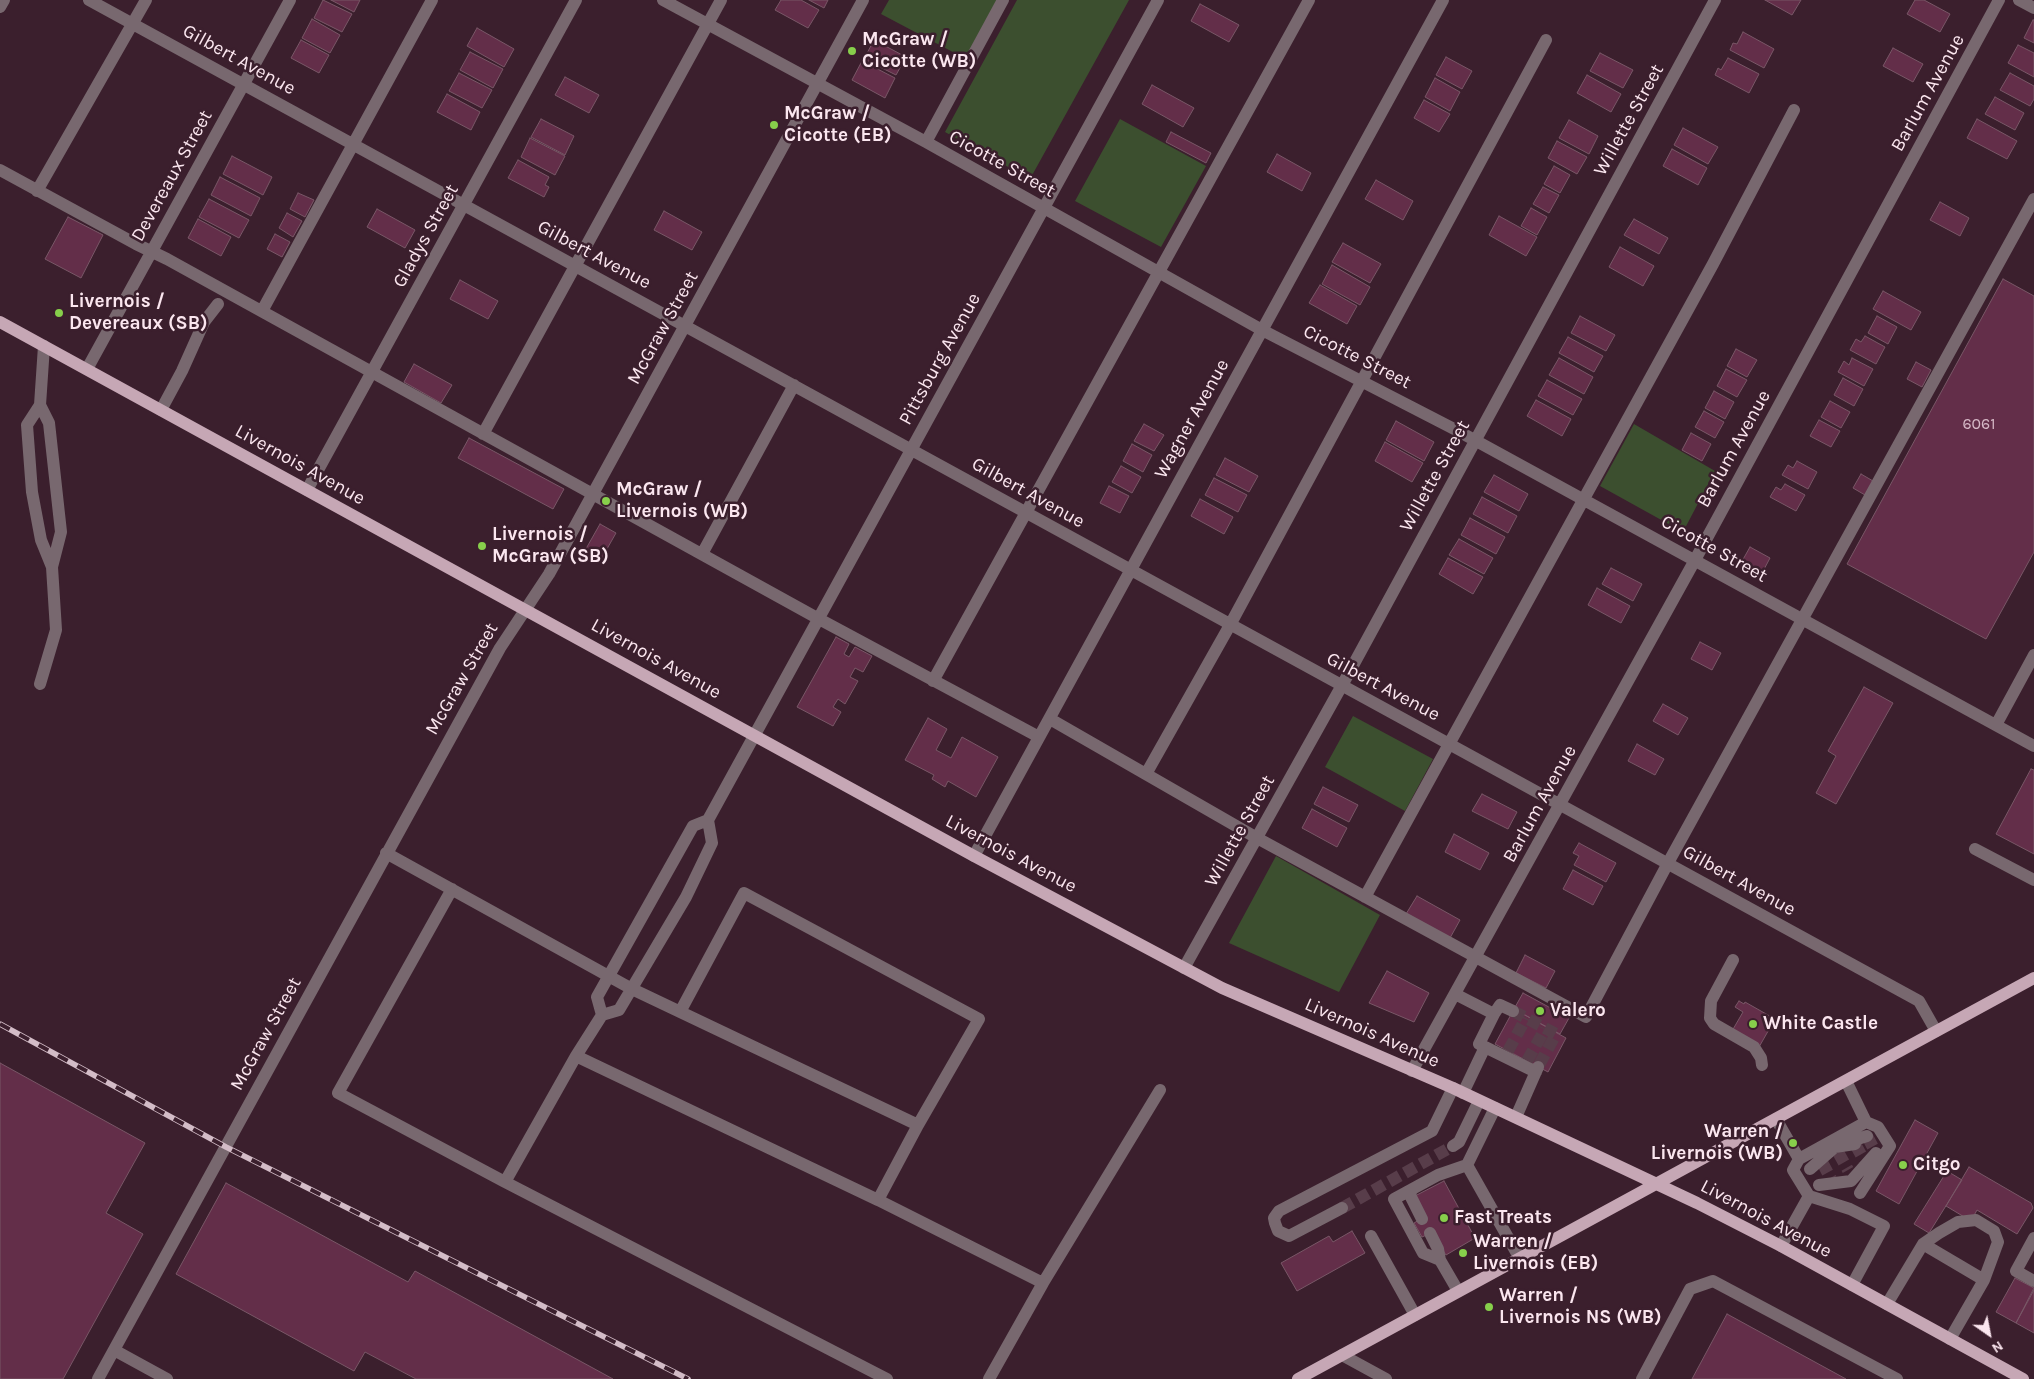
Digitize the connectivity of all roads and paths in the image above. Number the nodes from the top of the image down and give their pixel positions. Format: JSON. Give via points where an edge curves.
{"nodes":[{"id":1,"x":4,"y":0,"type":"edge"},
{"id":2,"x":89,"y":0,"type":"edge"},
{"id":3,"x":146,"y":0,"type":"edge"},
{"id":4,"x":290,"y":0,"type":"edge"},
{"id":5,"x":432,"y":0,"type":"edge"},
{"id":6,"x":576,"y":0,"type":"edge"},
{"id":7,"x":663,"y":0,"type":"edge"},
{"id":8,"x":721,"y":0,"type":"edge"},
{"id":9,"x":863,"y":0,"type":"edge"},
{"id":10,"x":1004,"y":0,"type":"edge"},
{"id":11,"x":1158,"y":0,"type":"edge"},
{"id":12,"x":1309,"y":0,"type":"edge"},
{"id":13,"x":1443,"y":0,"type":"edge"},
{"id":14,"x":1715,"y":0,"type":"edge"},
{"id":15,"x":1999,"y":0,"type":"edge"},
{"id":16,"x":2019,"y":0,"type":"edge"},
{"id":17,"x":0,"y":7,"type":"edge"},
{"id":18,"x":2034,"y":8,"type":"edge"},
{"id":19,"x":133,"y":24,"type":"junction"},
{"id":20,"x":708,"y":24,"type":"junction"},
{"id":21,"x":1546,"y":40,"type":"dead end"},
{"id":22,"x":244,"y":84,"type":"junction"},
{"id":23,"x":817,"y":84,"type":"junction"},
{"id":24,"x":1794,"y":110,"type":"dead end"},
{"id":25,"x":926,"y":142,"type":"junction"},
{"id":26,"x":353,"y":145,"type":"junction"},
{"id":27,"x":0,"y":170,"type":"edge"},
{"id":28,"x":37,"y":191,"type":"junction"},
{"id":29,"x":2034,"y":199,"type":"edge"},
{"id":30,"x":464,"y":206,"type":"junction"},
{"id":31,"x":1044,"y":209,"type":"junction"},
{"id":32,"x":152,"y":252,"type":"junction"},
{"id":33,"x":575,"y":266,"type":"junction"},
{"id":34,"x":1160,"y":272,"type":"junction"},
{"id":35,"x":218,"y":304,"type":"dead end"},
{"id":36,"x":262,"y":312,"type":"junction"},
{"id":37,"x":0,"y":322,"type":"edge"},
{"id":38,"x":686,"y":325,"type":"junction"},
{"id":39,"x":1262,"y":330,"type":"junction"},
{"id":40,"x":44,"y":346,"type":"junction"},
{"id":41,"x":88,"y":369,"type":"junction"},
{"id":42,"x":373,"y":372,"type":"junction"},
{"id":43,"x":1363,"y":382,"type":"junction"},
{"id":44,"x":794,"y":385,"type":"junction"},
{"id":45,"x":40,"y":405,"type":"junction"},
{"id":46,"x":161,"y":410,"type":"junction"},
{"id":47,"x":483,"y":434,"type":"junction"},
{"id":48,"x":1475,"y":440,"type":"junction"},
{"id":49,"x":912,"y":450,"type":"junction"},
{"id":50,"x":307,"y":490,"type":"junction"},
{"id":51,"x":593,"y":494,"type":"junction"},
{"id":52,"x":1584,"y":499,"type":"junction"},
{"id":53,"x":1025,"y":512,"type":"junction"},
{"id":54,"x":702,"y":554,"type":"junction"},
{"id":55,"x":1695,"y":560,"type":"junction"},
{"id":56,"x":52,"y":567,"type":"junction"},
{"id":57,"x":1130,"y":571,"type":"junction"},
{"id":58,"x":525,"y":609,"type":"junction"},
{"id":59,"x":819,"y":619,"type":"junction"},
{"id":60,"x":1803,"y":619,"type":"junction"},
{"id":61,"x":1230,"y":625,"type":"junction"},
{"id":62,"x":2034,"y":655,"type":"edge"},
{"id":63,"x":933,"y":681,"type":"junction"},
{"id":64,"x":40,"y":684,"type":"dead end"},
{"id":65,"x":1341,"y":686,"type":"junction"},
{"id":66,"x":1050,"y":719,"type":"junction"},
{"id":67,"x":1996,"y":725,"type":"junction"},
{"id":68,"x":755,"y":735,"type":"junction"},
{"id":69,"x":1039,"y":738,"type":"junction"},
{"id":70,"x":1449,"y":744,"type":"junction"},
{"id":71,"x":2034,"y":746,"type":"edge"},
{"id":72,"x":1146,"y":774,"type":"junction"},
{"id":73,"x":1561,"y":804,"type":"junction"},
{"id":74,"x":708,"y":820,"type":"junction"},
{"id":75,"x":1258,"y":838,"type":"junction"},
{"id":76,"x":1975,"y":849,"type":"dead end"},
{"id":77,"x":386,"y":852,"type":"junction"},
{"id":78,"x":974,"y":856,"type":"junction"},
{"id":79,"x":1668,"y":863,"type":"junction"},
{"id":80,"x":2034,"y":880,"type":"edge"},
{"id":81,"x":452,"y":889,"type":"junction"},
{"id":82,"x":1365,"y":897,"type":"junction"},
{"id":83,"x":1475,"y":958,"type":"junction"},
{"id":84,"x":1733,"y":960,"type":"dead end"},
{"id":85,"x":1184,"y":968,"type":"junction"},
{"id":86,"x":608,"y":977,"type":"junction"},
{"id":87,"x":2034,"y":978,"type":"edge"},
{"id":88,"x":632,"y":989,"type":"junction"},
{"id":89,"x":1456,"y":994,"type":"junction"},
{"id":90,"x":680,"y":1012,"type":"junction"},
{"id":91,"x":1513,"y":1012,"type":"tunnel mouth"},
{"id":92,"x":1494,"y":1014,"type":"junction"},
{"id":93,"x":602,"y":1015,"type":"junction"},
{"id":94,"x":1936,"y":1031,"type":"junction"},
{"id":95,"x":1485,"y":1047,"type":"junction"},
{"id":96,"x":576,"y":1056,"type":"junction"},
{"id":97,"x":1762,"y":1065,"type":"dead end"},
{"id":98,"x":1412,"y":1071,"type":"junction"},
{"id":99,"x":1846,"y":1081,"type":"junction"},
{"id":100,"x":1160,"y":1090,"type":"dead end"},
{"id":101,"x":1458,"y":1091,"type":"junction"},
{"id":102,"x":1479,"y":1101,"type":"junction"},
{"id":103,"x":1496,"y":1108,"type":"junction"},
{"id":104,"x":1516,"y":1117,"type":"junction"},
{"id":105,"x":1776,"y":1119,"type":"junction"},
{"id":106,"x":1866,"y":1122,"type":"junction"},
{"id":107,"x":918,"y":1125,"type":"junction"},
{"id":108,"x":1867,"y":1136,"type":"dead end"},
{"id":109,"x":1854,"y":1144,"type":"dead end"},
{"id":110,"x":1453,"y":1146,"type":"tunnel mouth"},
{"id":111,"x":1835,"y":1147,"type":"junction"},
{"id":112,"x":1876,"y":1153,"type":"dead end"},
{"id":113,"x":1799,"y":1159,"type":"junction"},
{"id":114,"x":1864,"y":1160,"type":"dead end"},
{"id":115,"x":1822,"y":1162,"type":"dead end"},
{"id":116,"x":1467,"y":1165,"type":"junction"},
{"id":117,"x":1810,"y":1169,"type":"dead end"},
{"id":118,"x":1849,"y":1175,"type":"junction"},
{"id":119,"x":1831,"y":1179,"type":"dead end"},
{"id":120,"x":506,"y":1182,"type":"junction"},
{"id":121,"x":1656,"y":1184,"type":"junction"},
{"id":122,"x":1819,"y":1185,"type":"dead end"},
{"id":123,"x":1412,"y":1189,"type":"junction"},
{"id":124,"x":1860,"y":1193,"type":"junction"},
{"id":125,"x":1809,"y":1196,"type":"junction"},
{"id":126,"x":878,"y":1200,"type":"junction"},
{"id":127,"x":1342,"y":1208,"type":"tunnel mouth"},
{"id":128,"x":1850,"y":1209,"type":"junction"},
{"id":129,"x":1422,"y":1219,"type":"dead end"},
{"id":130,"x":1430,"y":1233,"type":"dead end"},
{"id":131,"x":1371,"y":1236,"type":"dead end"},
{"id":132,"x":2034,"y":1238,"type":"edge"},
{"id":133,"x":1924,"y":1244,"type":"junction"},
{"id":134,"x":1781,"y":1246,"type":"junction"},
{"id":135,"x":1519,"y":1257,"type":"junction"},
{"id":136,"x":1440,"y":1260,"type":"junction"},
{"id":137,"x":1984,"y":1280,"type":"junction"},
{"id":138,"x":2034,"y":1281,"type":"edge"},
{"id":139,"x":1043,"y":1283,"type":"junction"},
{"id":140,"x":1852,"y":1285,"type":"junction"},
{"id":141,"x":1458,"y":1291,"type":"junction"},
{"id":142,"x":1887,"y":1304,"type":"junction"},
{"id":143,"x":1415,"y":1315,"type":"junction"},
{"id":144,"x":1950,"y":1339,"type":"junction"},
{"id":145,"x":114,"y":1350,"type":"junction"},
{"id":146,"x":1342,"y":1355,"type":"junction"},
{"id":147,"x":98,"y":1379,"type":"edge"},
{"id":148,"x":167,"y":1379,"type":"edge"},
{"id":149,"x":887,"y":1379,"type":"edge"},
{"id":150,"x":989,"y":1379,"type":"edge"},
{"id":151,"x":1298,"y":1379,"type":"edge"},
{"id":152,"x":1386,"y":1379,"type":"edge"},
{"id":153,"x":1642,"y":1379,"type":"edge"},
{"id":154,"x":1896,"y":1379,"type":"edge"},
{"id":155,"x":2023,"y":1379,"type":"edge"}],
"edges":[{"from":1,"to":17,"type":"street"},
{"from":2,"to":19,"type":"street","name":"Gilbert Avenue"},
{"from":3,"to":19,"type":"street"},
{"from":4,"to":22,"type":"street","name":"Devereaux Street"},
{"from":5,"to":26,"type":"street"},
{"from":6,"to":30,"type":"street","name":"Gladys Street"},
{"from":7,"to":20,"type":"street","name":"Cicotte Street"},
{"from":8,"to":20,"type":"street"},
{"from":9,"to":23,"type":"street","name":"McGraw Street"},
{"from":10,"to":25,"type":"street"},
{"from":11,"to":31,"type":"street","name":"Pittsburg Avenue"},
{"from":12,"to":34,"type":"street"},
{"from":13,"to":39,"type":"street","name":"Wagner Avenue"},
{"from":14,"to":48,"type":"street","name":"Willette Street"},
{"from":15,"to":55,"type":"street","name":"Barlum Avenue"},
{"from":16,"to":18,"type":"street"},
{"from":19,"to":22,"type":"street","name":"Gilbert Avenue"},
{"from":19,"to":28,"type":"street"},
{"from":20,"to":23,"type":"street","name":"Cicotte Street"},
{"from":20,"to":33,"type":"street"},
{"from":21,"to":43,"type":"street"},
{"from":22,"to":26,"type":"street","name":"Gilbert Avenue"},
{"from":22,"to":32,"type":"street","name":"Devereaux Street"},
{"from":23,"to":25,"type":"street","name":"Cicotte Street"},
{"from":23,"to":38,"type":"street","name":"McGraw Street"},
{"from":24,"to":52,"type":"street"},
{"from":25,"to":31,"type":"street","name":"Cicotte Street"},
{"from":26,"to":30,"type":"street","name":"Gilbert Avenue"},
{"from":26,"to":36,"type":"street"},
{"from":27,"to":28,"type":"street"},
{"from":28,"to":32,"type":"street"},
{"from":29,"to":60,"type":"street"},
{"from":30,"to":33,"type":"street","name":"Gilbert Avenue"},
{"from":30,"to":42,"type":"street","name":"Gladys Street"},
{"from":31,"to":34,"type":"street","name":"Cicotte Street"},
{"from":31,"to":49,"type":"street","name":"Pittsburg Avenue"},
{"from":32,"to":36,"type":"street"},
{"from":32,"to":41,"type":"street","name":"Devereaux Street"},
{"from":33,"to":38,"type":"street","name":"Gilbert Avenue"},
{"from":33,"to":47,"type":"street"},
{"from":34,"to":39,"type":"street","name":"Cicotte Street"},
{"from":34,"to":53,"type":"street"},
{"from":35,"to":46,"type":"street","via":[[204,322]]},
{"from":36,"to":42,"type":"street"},
{"from":37,"to":40,"type":"main road","name":"Livernois Avenue"},
{"from":38,"to":44,"type":"street","name":"Gilbert Avenue"},
{"from":38,"to":51,"type":"street","name":"McGraw Street"},
{"from":39,"to":43,"type":"street","name":"Cicotte Street"},
{"from":39,"to":57,"type":"street","name":"Wagner Avenue"},
{"from":40,"to":41,"type":"main road","name":"Livernois Avenue"},
{"from":40,"to":45,"type":"street"},
{"from":41,"to":46,"type":"main road","name":"Livernois Avenue"},
{"from":42,"to":47,"type":"street"},
{"from":42,"to":50,"type":"street","name":"Gladys Street"},
{"from":43,"to":48,"type":"street","name":"Cicotte Street"},
{"from":43,"to":61,"type":"street"},
{"from":44,"to":49,"type":"street","name":"Gilbert Avenue"},
{"from":44,"to":54,"type":"street"},
{"from":45,"to":56,"type":"street","via":[[49,423],[61,532]]},
{"from":45,"to":56,"type":"street","via":[[27,425],[32,492],[41,540]]},
{"from":46,"to":50,"type":"main road","name":"Livernois Avenue"},
{"from":47,"to":51,"type":"street"},
{"from":48,"to":52,"type":"street","name":"Cicotte Street"},
{"from":48,"to":65,"type":"street","name":"Willette Street"},
{"from":49,"to":53,"type":"street","name":"Gilbert Avenue"},
{"from":49,"to":59,"type":"street","name":"Pittsburg Avenue"},
{"from":50,"to":58,"type":"main road","name":"Livernois Avenue"},
{"from":51,"to":54,"type":"street"},
{"from":51,"to":58,"type":"street","name":"McGraw Street","via":[[549,574]]},
{"from":52,"to":55,"type":"street","name":"Cicotte Street"},
{"from":52,"to":70,"type":"street"},
{"from":53,"to":57,"type":"street","name":"Gilbert Avenue"},
{"from":53,"to":63,"type":"street"},
{"from":54,"to":59,"type":"street"},
{"from":55,"to":60,"type":"street","name":"Cicotte Street"},
{"from":55,"to":73,"type":"street","name":"Barlum Avenue"},
{"from":56,"to":64,"type":"street","via":[[56,630]]},
{"from":57,"to":61,"type":"street","name":"Gilbert Avenue"},
{"from":57,"to":66,"type":"street","name":"Wagner Avenue"},
{"from":58,"to":68,"type":"main road","name":"Livernois Avenue"},
{"from":58,"to":77,"type":"street","name":"McGraw Street"},
{"from":59,"to":63,"type":"street"},
{"from":59,"to":68,"type":"street","name":"Pittsburg Avenue"},
{"from":60,"to":67,"type":"street","name":"Cicotte Street"},
{"from":60,"to":79,"type":"street"},
{"from":61,"to":65,"type":"street","name":"Gilbert Avenue"},
{"from":61,"to":72,"type":"street"},
{"from":62,"to":67,"type":"street"},
{"from":63,"to":69,"type":"street"},
{"from":65,"to":70,"type":"street","name":"Gilbert Avenue"},
{"from":65,"to":75,"type":"street","name":"Willette Street"},
{"from":66,"to":69,"type":"street","name":"Wagner Avenue"},
{"from":66,"to":72,"type":"street"},
{"from":67,"to":71,"type":"street","name":"Cicotte Street"},
{"from":68,"to":74,"type":"street","name":"Pittsburg Avenue"},
{"from":68,"to":78,"type":"main road","name":"Livernois Avenue"},
{"from":69,"to":78,"type":"street","name":"Wagner Avenue"},
{"from":70,"to":73,"type":"street","name":"Gilbert Avenue"},
{"from":70,"to":82,"type":"street"},
{"from":72,"to":75,"type":"street"},
{"from":73,"to":79,"type":"street","name":"Gilbert Avenue"},
{"from":73,"to":83,"type":"street","name":"Barlum Avenue"},
{"from":74,"to":86,"type":"street","via":[[693,826]]},
{"from":74,"to":88,"type":"street","via":[[712,843],[686,897]]},
{"from":75,"to":82,"type":"street"},
{"from":75,"to":85,"type":"street","name":"Willette Street"},
{"from":76,"to":80,"type":"street"},
{"from":77,"to":81,"type":"street"},
{"from":77,"to":145,"type":"street","name":"McGraw Street"},
{"from":78,"to":85,"type":"main road","name":"Livernois Avenue"},
{"from":79,"to":83,"type":"street","via":[[1586,1017]]},
{"from":79,"to":94,"type":"street","name":"Gilbert Avenue","via":[[1919,1001]]},
{"from":81,"to":86,"type":"street"},
{"from":81,"to":120,"type":"street","via":[[338,1094]]},
{"from":82,"to":83,"type":"street"},
{"from":83,"to":89,"type":"street","name":"Barlum Avenue"},
{"from":84,"to":97,"type":"street","via":[[1711,1001],[1710,1018],[1714,1024],[1754,1047]]},
{"from":85,"to":98,"type":"main road","name":"Livernois Avenue","via":[[1222,988]]},
{"from":86,"to":88,"type":"street"},
{"from":86,"to":93,"type":"street","via":[[596,997]]},
{"from":87,"to":94,"type":"main road"},
{"from":88,"to":90,"type":"street"},
{"from":88,"to":93,"type":"street","via":[[619,1010]]},
{"from":89,"to":92,"type":"street"},
{"from":89,"to":98,"type":"street","name":"Barlum Avenue"},
{"from":90,"to":107,"type":"street"},
{"from":90,"to":107,"type":"street","via":[[744,893],[979,1019]]},
{"from":91,"to":92,"type":"street","via":[[1500,1004]]},
{"from":92,"to":95,"type":"street","via":[[1479,1044]]},
{"from":93,"to":96,"type":"street"},
{"from":94,"to":99,"type":"main road"},
{"from":95,"to":101,"type":"street"},
{"from":95,"to":104,"type":"street","via":[[1531,1067]]},
{"from":96,"to":120,"type":"street"},
{"from":96,"to":126,"type":"street"},
{"from":98,"to":101,"type":"main road","name":"Livernois Avenue"},
{"from":99,"to":105,"type":"main road"},
{"from":99,"to":106,"type":"street"},
{"from":100,"to":139,"type":"street"},
{"from":101,"to":102,"type":"main road","name":"Livernois Avenue"},
{"from":101,"to":127,"type":"street","via":[[1432,1131],[1279,1211],[1274,1218],[1278,1231],[1289,1236]]},
{"from":102,"to":103,"type":"main road","name":"Livernois Avenue"},
{"from":102,"to":110,"type":"street","via":[[1459,1142]]},
{"from":103,"to":104,"type":"main road","name":"Livernois Avenue"},
{"from":103,"to":116,"type":"street"},
{"from":104,"to":121,"type":"main road","name":"Livernois Avenue"},
{"from":105,"to":113,"type":"street"},
{"from":105,"to":121,"type":"main road"},
{"from":106,"to":111,"type":"street"},
{"from":106,"to":124,"type":"street","via":[[1878,1127],[1890,1146]]},
{"from":107,"to":126,"type":"street"},
{"from":108,"to":111,"type":"street"},
{"from":109,"to":111,"type":"street"},
{"from":111,"to":113,"type":"street"},
{"from":111,"to":115,"type":"street"},
{"from":111,"to":117,"type":"street"},
{"from":112,"to":118,"type":"street"},
{"from":113,"to":125,"type":"street","via":[[1793,1170]]},
{"from":114,"to":118,"type":"street"},
{"from":116,"to":123,"type":"street"},
{"from":116,"to":135,"type":"street"},
{"from":118,"to":119,"type":"street"},
{"from":118,"to":122,"type":"street"},
{"from":118,"to":124,"type":"street"},
{"from":120,"to":149,"type":"street"},
{"from":121,"to":134,"type":"main road","name":"Livernois Avenue"},
{"from":121,"to":135,"type":"main road"},
{"from":123,"to":129,"type":"street","via":[[1410,1195]]},
{"from":123,"to":136,"type":"street","via":[[1394,1199],[1423,1254]]},
{"from":124,"to":128,"type":"street"},
{"from":125,"to":128,"type":"street"},
{"from":125,"to":134,"type":"street"},
{"from":126,"to":139,"type":"street"},
{"from":128,"to":140,"type":"street","via":[[1884,1226]]},
{"from":130,"to":136,"type":"street"},
{"from":131,"to":143,"type":"street"},
{"from":132,"to":138,"type":"street","via":[[2016,1271]]},
{"from":133,"to":137,"type":"street"},
{"from":133,"to":137,"type":"street","via":[[1958,1222],[1976,1220],[1994,1231],[1998,1242]]},
{"from":133,"to":142,"type":"street"},
{"from":134,"to":140,"type":"main road","name":"Livernois Avenue"},
{"from":135,"to":141,"type":"main road"},
{"from":136,"to":141,"type":"street"},
{"from":137,"to":144,"type":"street"},
{"from":139,"to":150,"type":"street"},
{"from":140,"to":142,"type":"main road","name":"Livernois Avenue"},
{"from":141,"to":143,"type":"main road"},
{"from":142,"to":144,"type":"main road","name":"Livernois Avenue"},
{"from":143,"to":146,"type":"main road"},
{"from":144,"to":155,"type":"main road","name":"Livernois Avenue"},
{"from":145,"to":147,"type":"street","name":"McGraw Street"},
{"from":145,"to":148,"type":"street"},
{"from":146,"to":151,"type":"main road"},
{"from":146,"to":152,"type":"street"},
{"from":153,"to":154,"type":"street","via":[[1690,1289],[1713,1280]]}]}
